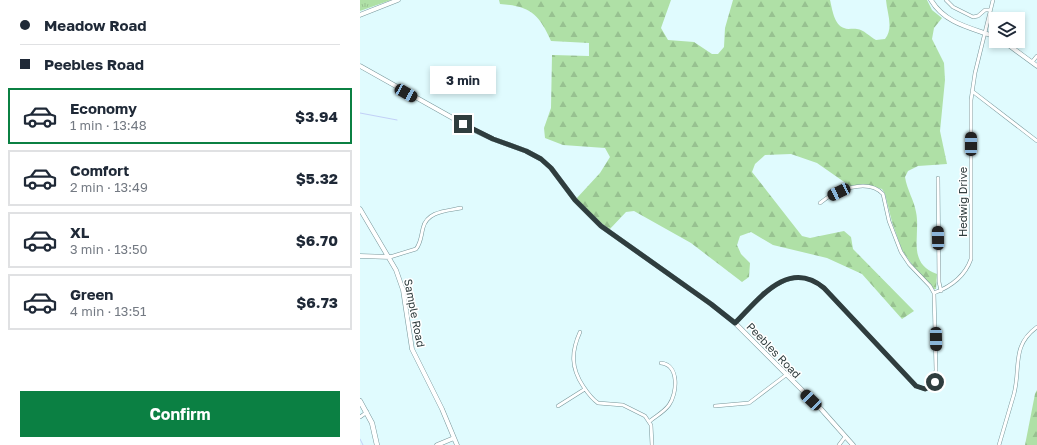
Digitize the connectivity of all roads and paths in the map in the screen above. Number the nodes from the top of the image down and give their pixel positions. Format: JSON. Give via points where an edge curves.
{"nodes":[{"id":1,"x":398,"y":0,"type":"edge"},
{"id":2,"x":931,"y":0,"type":"edge"},
{"id":3,"x":946,"y":0,"type":"edge"},
{"id":4,"x":993,"y":0,"type":"edge"},
{"id":5,"x":990,"y":10,"type":"junction"},
{"id":6,"x":360,"y":15,"type":"edge"},
{"id":7,"x":985,"y":34,"type":"junction"},
{"id":8,"x":989,"y":35,"type":"edge"},
{"id":9,"x":1013,"y":48,"type":"edge"},
{"id":10,"x":1037,"y":56,"type":"edge"},
{"id":11,"x":1032,"y":62,"type":"junction"},
{"id":12,"x":360,"y":66,"type":"edge"},
{"id":13,"x":1037,"y":66,"type":"edge"},
{"id":14,"x":972,"y":91,"type":"junction"},
{"id":15,"x":1037,"y":141,"type":"edge"},
{"id":16,"x":938,"y":178,"type":"dead end"},
{"id":17,"x":820,"y":204,"type":"dead end"},
{"id":18,"x":461,"y":208,"type":"dead end"},
{"id":19,"x":360,"y":209,"type":"edge"},
{"id":20,"x":360,"y":256,"type":"edge"},
{"id":21,"x":390,"y":257,"type":"junction"},
{"id":22,"x":941,"y":290,"type":"junction"},
{"id":23,"x":934,"y":293,"type":"junction"},
{"id":24,"x":735,"y":323,"type":"junction"},
{"id":25,"x":1037,"y":327,"type":"edge"},
{"id":26,"x":580,"y":332,"type":"dead end"},
{"id":27,"x":661,"y":363,"type":"dead end"},
{"id":28,"x":786,"y":376,"type":"junction"},
{"id":29,"x":585,"y":389,"type":"junction"},
{"id":30,"x":360,"y":401,"type":"edge"},
{"id":31,"x":558,"y":406,"type":"dead end"},
{"id":32,"x":715,"y":406,"type":"dead end"},
{"id":33,"x":367,"y":412,"type":"junction"},
{"id":34,"x":360,"y":417,"type":"edge"},
{"id":35,"x":650,"y":421,"type":"junction"},
{"id":36,"x":845,"y":437,"type":"junction"},
{"id":37,"x":454,"y":438,"type":"junction"},
{"id":38,"x":377,"y":445,"type":"edge"},
{"id":39,"x":437,"y":445,"type":"edge"},
{"id":40,"x":457,"y":445,"type":"edge"},
{"id":41,"x":652,"y":445,"type":"edge"},
{"id":42,"x":839,"y":445,"type":"edge"},
{"id":43,"x":852,"y":445,"type":"edge"},
{"id":44,"x":999,"y":445,"type":"edge"}],
"edges":[{"from":1,"to":6,"type":"street"},
{"from":2,"to":7,"type":"street","via":[[947,17]]},
{"from":3,"to":5,"type":"street","via":[[953,7],[973,17]]},
{"from":4,"to":5,"type":"street","name":"Hedwig Drive"},
{"from":5,"to":7,"type":"street","name":"Hedwig Drive"},
{"from":7,"to":8,"type":"street"},
{"from":7,"to":14,"type":"street","name":"Hedwig Drive"},
{"from":9,"to":11,"type":"street"},
{"from":10,"to":11,"type":"street"},
{"from":11,"to":13,"type":"street"},
{"from":12,"to":24,"type":"street","name":"Peebles Road","via":[[474,130],[541,159],[551,168],[571,196],[601,226]]},
{"from":14,"to":15,"type":"street"},
{"from":14,"to":22,"type":"street","name":"Hedwig Drive","via":[[970,259],[964,273]]},
{"from":16,"to":22,"type":"street"},
{"from":17,"to":23,"type":"street","via":[[839,192],[854,188],[871,187],[879,191],[884,196],[889,221],[901,252]]},
{"from":18,"to":21,"type":"street","via":[[432,216],[425,223],[416,249]]},
{"from":19,"to":21,"type":"street","name":"Sample Road"},
{"from":20,"to":21,"type":"street"},
{"from":21,"to":37,"type":"street","name":"Sample Road","via":[[403,290],[412,349]]},
{"from":22,"to":23,"type":"street","name":"Hedwig Drive"},
{"from":23,"to":24,"type":"street","via":[[936,378],[933,384],[925,389],[916,386],[824,288],[813,280],[795,277],[782,281]]},
{"from":24,"to":28,"type":"street","name":"Peebles Road"},
{"from":25,"to":44,"type":"street","via":[[1025,338],[1019,350],[1014,394]]},
{"from":26,"to":29,"type":"street","via":[[572,356],[575,372]]},
{"from":27,"to":35,"type":"street","via":[[667,364],[671,370],[675,391],[667,408]]},
{"from":28,"to":32,"type":"street","via":[[749,403]]},
{"from":28,"to":36,"type":"street","name":"Peebles Road","via":[[821,409]]},
{"from":29,"to":31,"type":"street"},
{"from":29,"to":35,"type":"street","via":[[598,403],[622,405],[641,413]]},
{"from":30,"to":33,"type":"main road"},
{"from":33,"to":34,"type":"street"},
{"from":33,"to":38,"type":"main road"},
{"from":35,"to":41,"type":"street"},
{"from":36,"to":42,"type":"street"},
{"from":36,"to":43,"type":"street","name":"Peebles Road"},
{"from":37,"to":39,"type":"street"},
{"from":37,"to":40,"type":"street","name":"Sample Road"}]}
